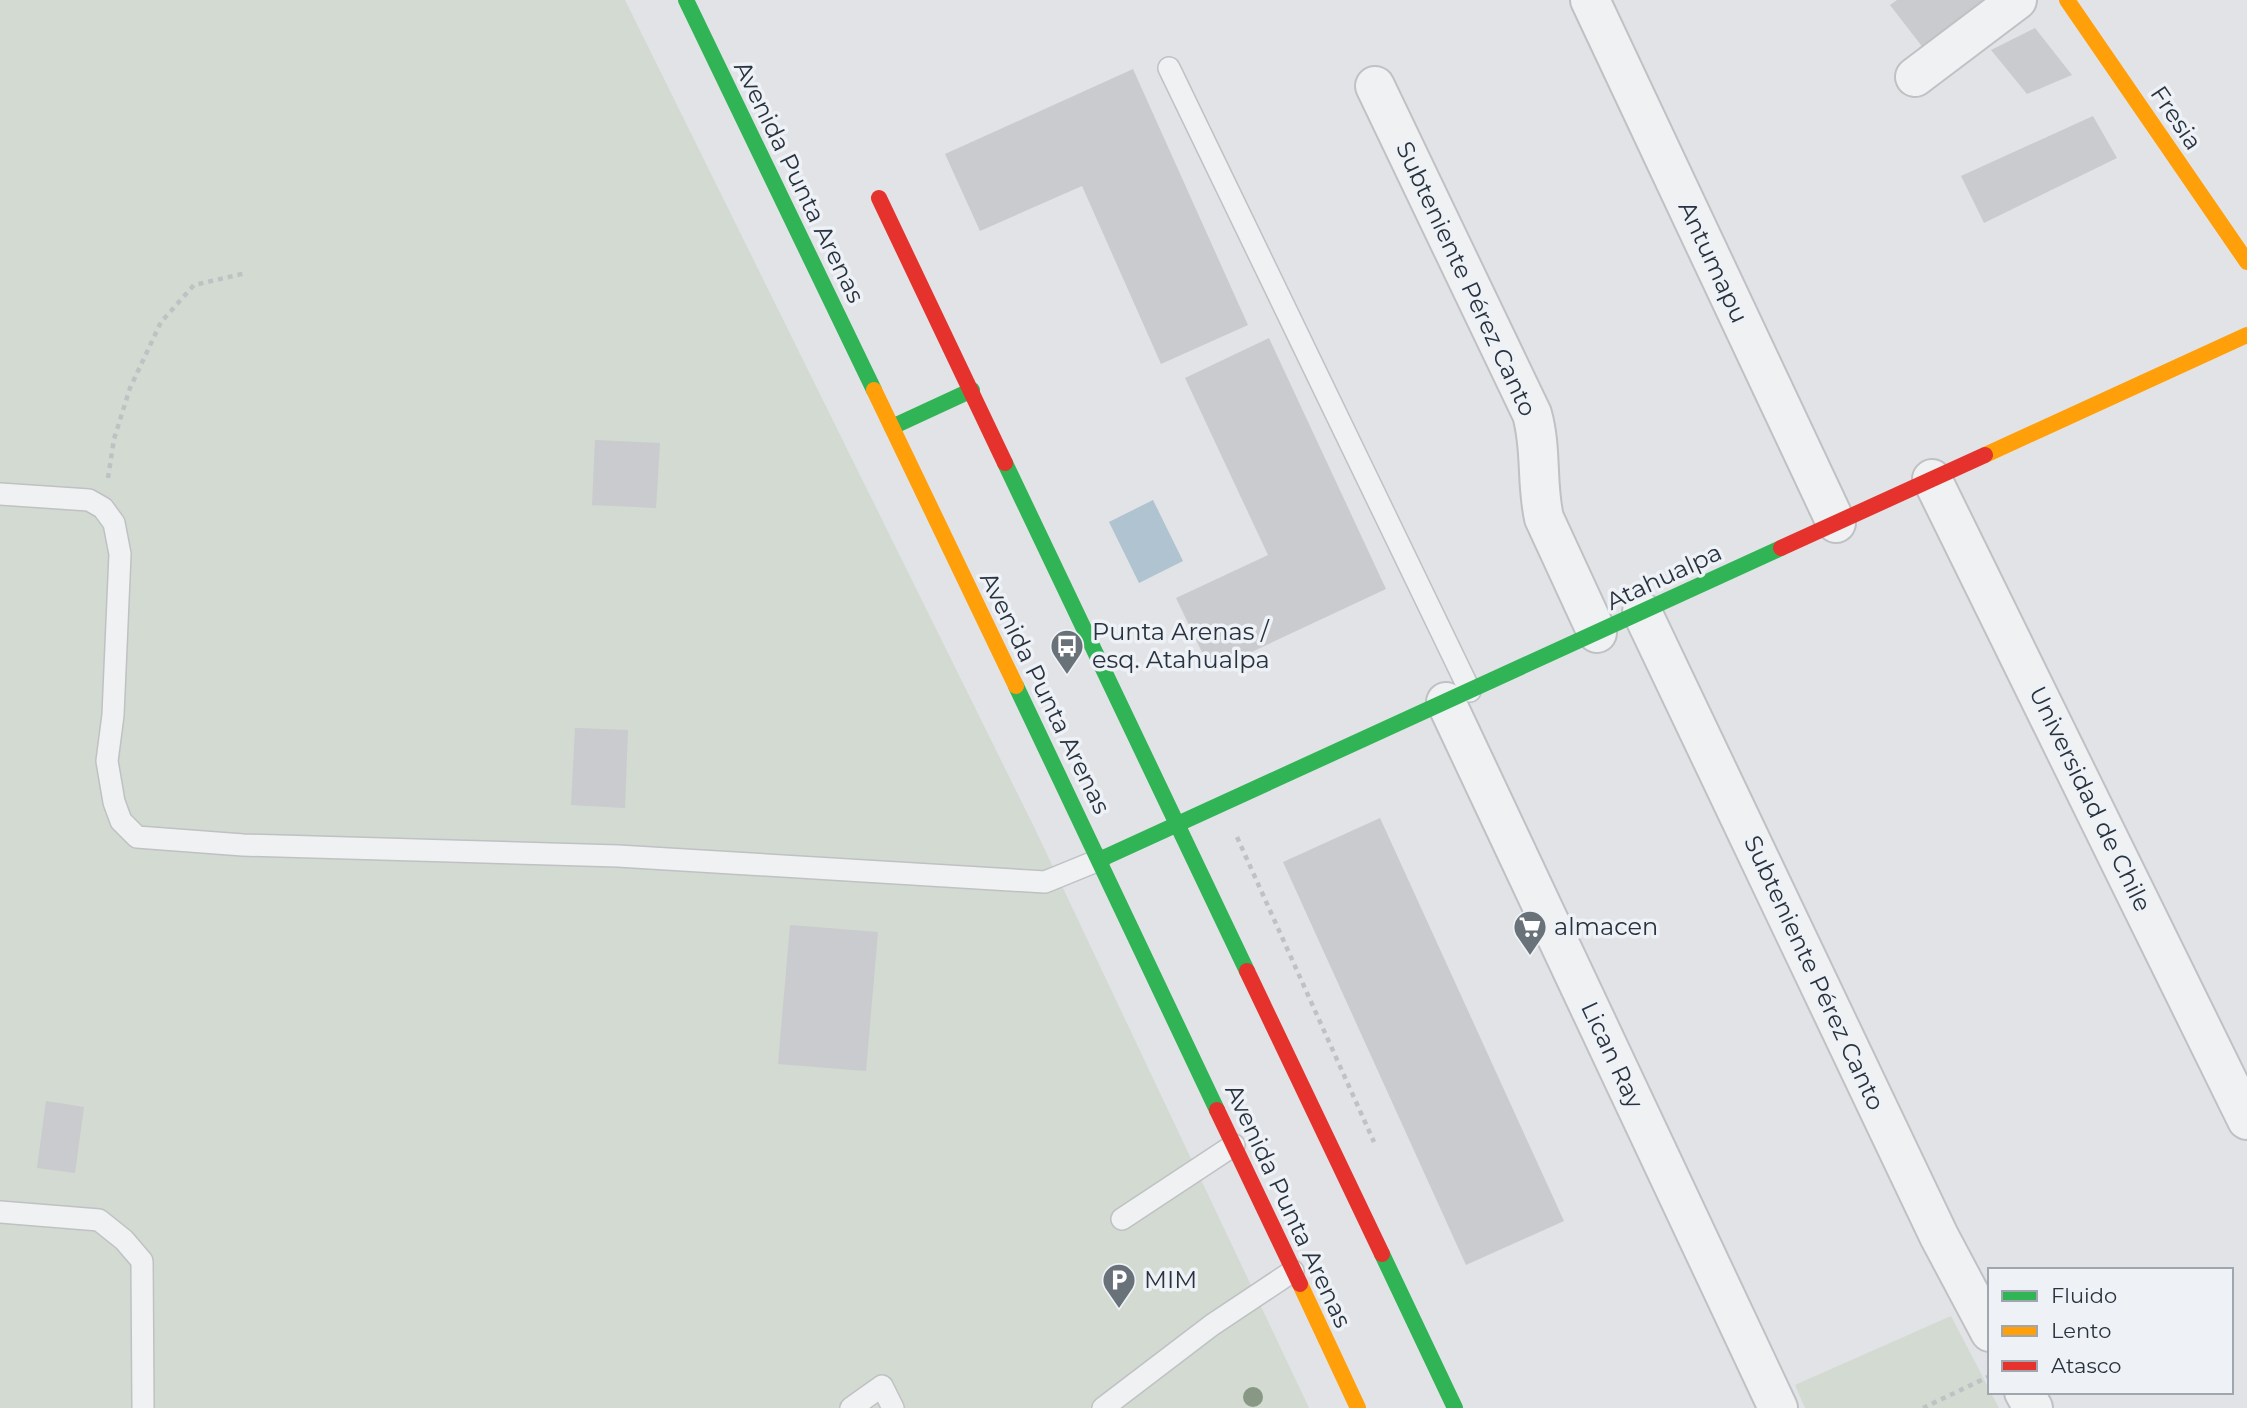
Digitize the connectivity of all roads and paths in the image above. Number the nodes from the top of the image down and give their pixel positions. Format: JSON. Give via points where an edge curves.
{"nodes":[{"id":1,"x":686,"y":0,"type":"edge"},
{"id":2,"x":1590,"y":0,"type":"edge"},
{"id":3,"x":2017,"y":0,"type":"edge"},
{"id":4,"x":2067,"y":0,"type":"edge"},
{"id":5,"x":1169,"y":68,"type":"dead end"},
{"id":6,"x":1915,"y":77,"type":"dead end"},
{"id":7,"x":1375,"y":86,"type":"dead end"},
{"id":8,"x":879,"y":198,"type":"dead end"},
{"id":9,"x":2247,"y":262,"type":"edge"},
{"id":10,"x":246,"y":273,"type":"dead end"},
{"id":11,"x":2247,"y":335,"type":"edge"},
{"id":12,"x":972,"y":390,"type":"junction"},
{"id":13,"x":892,"y":427,"type":"junction"},
{"id":14,"x":1932,"y":479,"type":"junction"},
{"id":15,"x":0,"y":495,"type":"edge"},
{"id":16,"x":103,"y":508,"type":"junction"},
{"id":17,"x":1836,"y":523,"type":"junction"},
{"id":18,"x":1643,"y":612,"type":"junction"},
{"id":19,"x":1597,"y":633,"type":"junction"},
{"id":20,"x":1458,"y":696,"type":"junction"},
{"id":21,"x":1222,"y":804,"type":"junction"},
{"id":22,"x":1178,"y":826,"type":"junction"},
{"id":23,"x":1099,"y":860,"type":"junction"},
{"id":24,"x":2247,"y":1119,"type":"edge"},
{"id":25,"x":1374,"y":1144,"type":"dead end"},
{"id":26,"x":1234,"y":1145,"type":"junction"},
{"id":27,"x":0,"y":1212,"type":"edge"},
{"id":28,"x":1122,"y":1219,"type":"dead end"},
{"id":29,"x":1293,"y":1270,"type":"junction"},
{"id":30,"x":1988,"y":1328,"type":"edge"},
{"id":31,"x":1988,"y":1377,"type":"edge"},
{"id":32,"x":1452,"y":1406,"type":"edge"},
{"id":33,"x":143,"y":1408,"type":"edge"},
{"id":34,"x":850,"y":1408,"type":"edge"},
{"id":35,"x":893,"y":1408,"type":"edge"},
{"id":36,"x":1103,"y":1408,"type":"edge"},
{"id":37,"x":1358,"y":1408,"type":"edge"},
{"id":38,"x":1778,"y":1408,"type":"edge"},
{"id":39,"x":1923,"y":1408,"type":"edge"}],
"edges":[{"from":1,"to":13,"type":"street","name":"Avenida Punta Arenas"},
{"from":2,"to":17,"type":"street","name":"Antumapu"},
{"from":3,"to":6,"type":"street"},
{"from":4,"to":9,"type":"street","name":"Fresia"},
{"from":5,"to":20,"type":"lane"},
{"from":7,"to":19,"type":"street","name":"Subteniente Pérez Canto","via":[[1532,414],[1540,451],[1544,518]]},
{"from":8,"to":12,"type":"street"},
{"from":10,"to":16,"type":"path","via":[[194,285],[161,322],[130,388],[114,439]]},
{"from":11,"to":14,"type":"street","name":"Atahualpa"},
{"from":12,"to":13,"type":"street"},
{"from":12,"to":22,"type":"street"},
{"from":13,"to":23,"type":"street","name":"Avenida Punta Arenas"},
{"from":14,"to":17,"type":"street","name":"Atahualpa"},
{"from":14,"to":24,"type":"street","name":"Universidad de Chile"},
{"from":15,"to":16,"type":"lane","via":[[89,500]]},
{"from":16,"to":23,"type":"lane","via":[[114,523],[120,554],[107,761],[121,821],[137,837],[243,845],[618,856],[1045,883]]},
{"from":17,"to":18,"type":"street","name":"Atahualpa"},
{"from":18,"to":19,"type":"street","name":"Atahualpa"},
{"from":18,"to":30,"type":"street","name":"Subteniente Pérez Canto","via":[[1939,1236]]},
{"from":19,"to":20,"type":"street","name":"Atahualpa"},
{"from":20,"to":21,"type":"street","name":"Atahualpa"},
{"from":20,"to":38,"type":"street","name":"Lican Ray"},
{"from":21,"to":22,"type":"street","name":"Atahualpa"},
{"from":21,"to":25,"type":"path"},
{"from":22,"to":23,"type":"street","name":"Atahualpa"},
{"from":22,"to":32,"type":"street"},
{"from":23,"to":26,"type":"street","name":"Avenida Punta Arenas"},
{"from":26,"to":28,"type":"lane"},
{"from":26,"to":29,"type":"street","name":"Avenida Punta Arenas"},
{"from":27,"to":33,"type":"lane","via":[[99,1220],[142,1261]]},
{"from":29,"to":36,"type":"lane"},
{"from":29,"to":37,"type":"street","name":"Avenida Punta Arenas"},
{"from":31,"to":39,"type":"path"},
{"from":34,"to":35,"type":"lane","via":[[882,1386]]}]}
